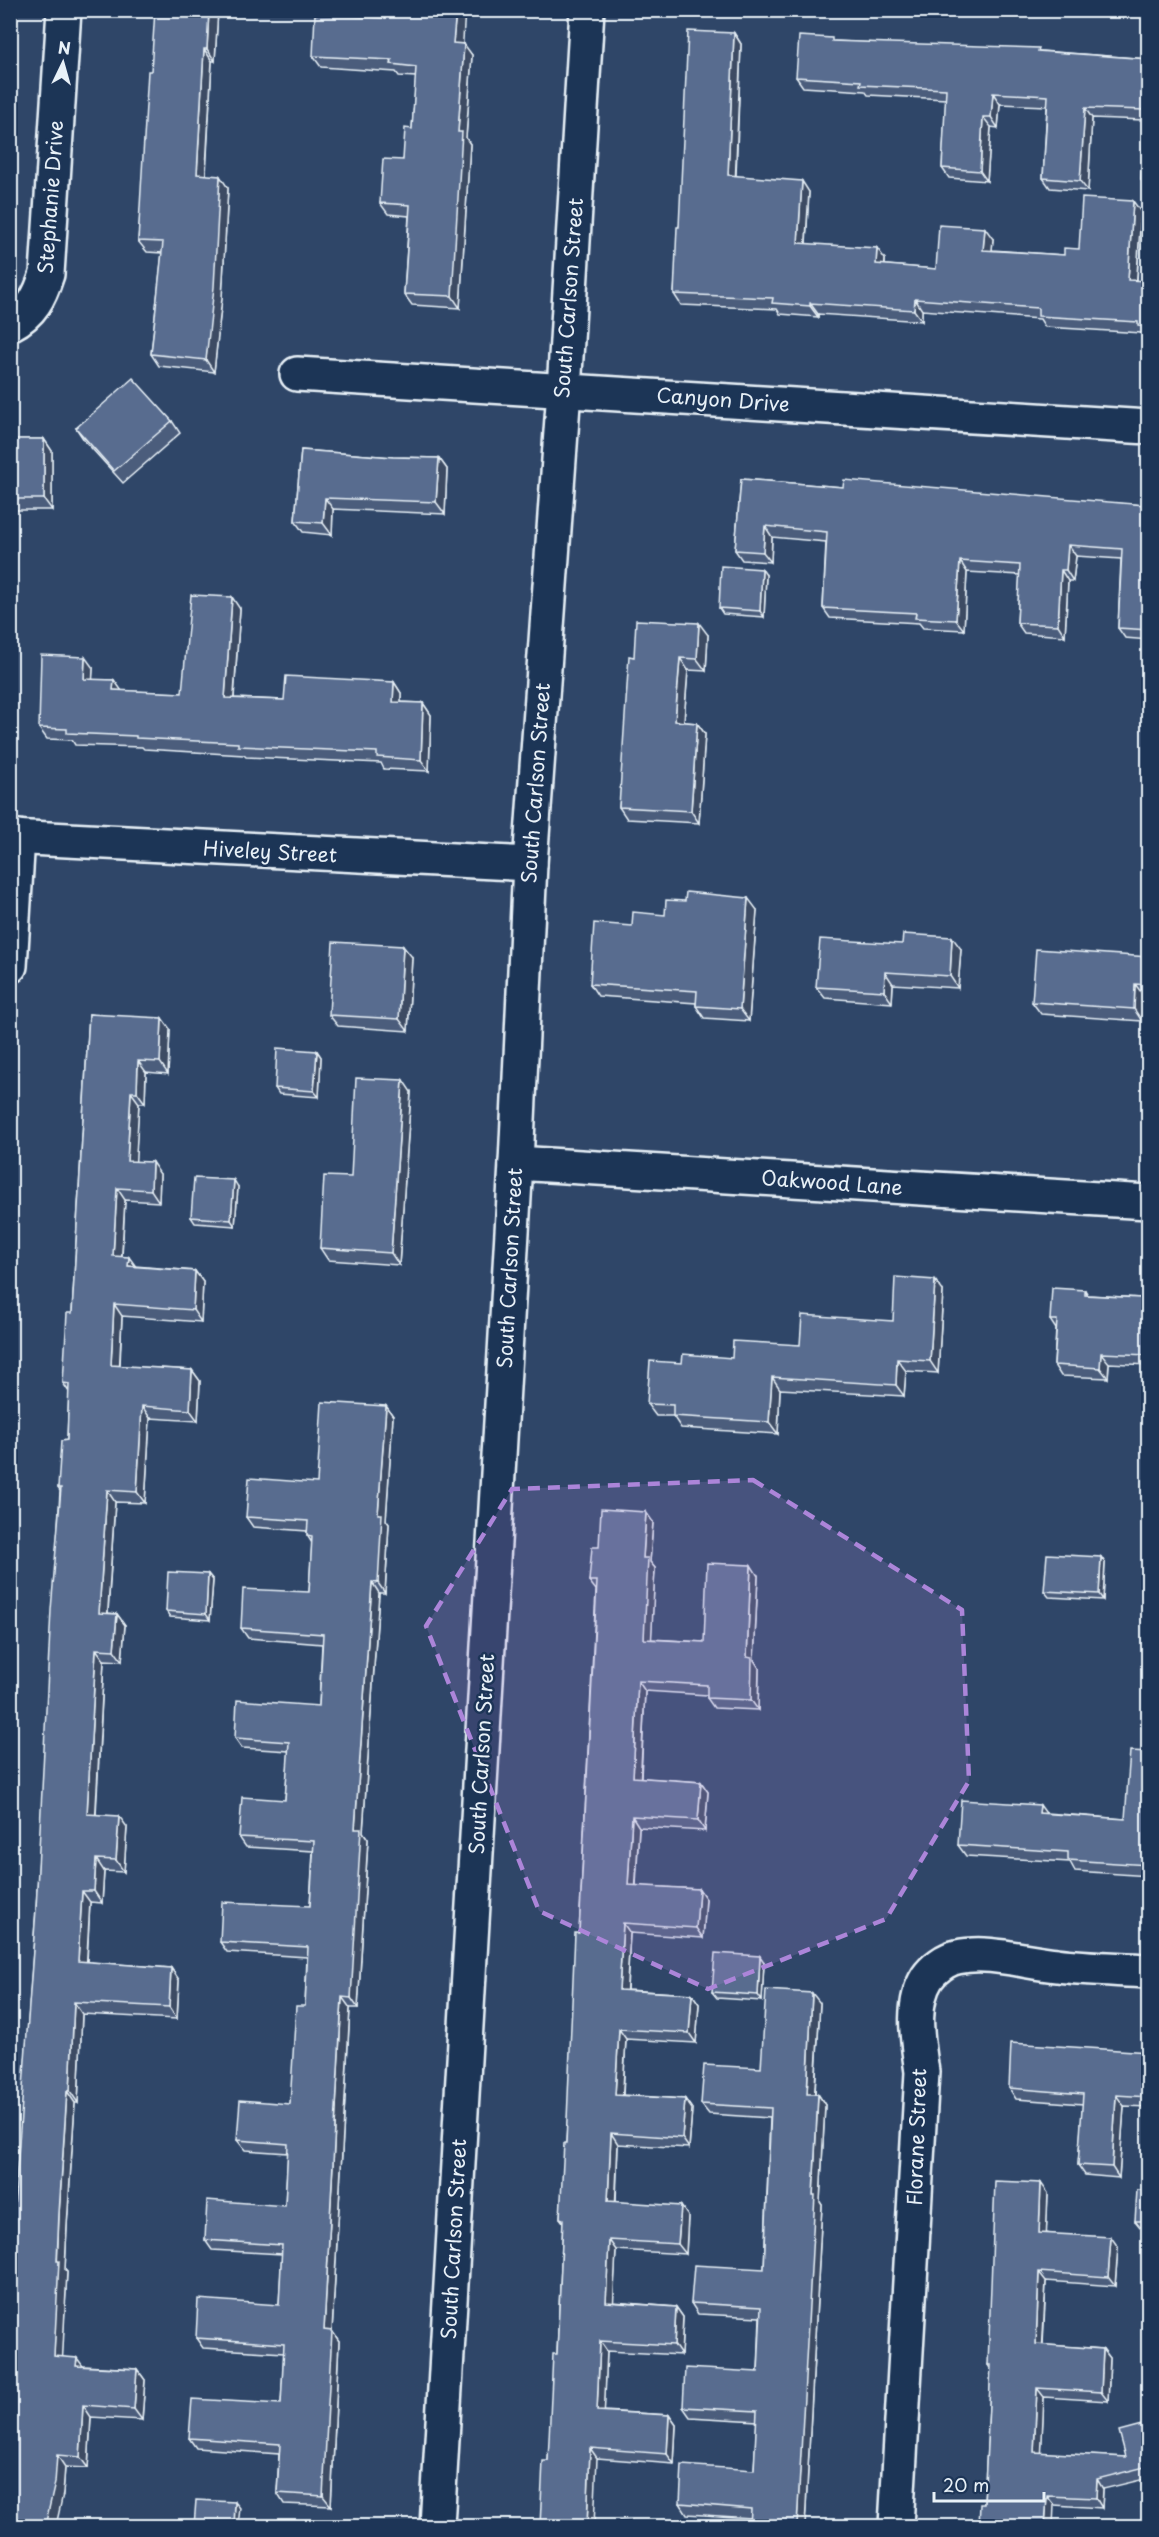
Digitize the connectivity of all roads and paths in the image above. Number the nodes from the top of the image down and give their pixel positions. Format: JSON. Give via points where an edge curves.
{"nodes":[{"id":1,"x":64,"y":10,"type":"edge"},
{"id":2,"x":587,"y":10,"type":"edge"},
{"id":3,"x":21,"y":316,"type":"edge"},
{"id":4,"x":297,"y":374,"type":"dead end"},
{"id":5,"x":564,"y":390,"type":"junction"},
{"id":6,"x":1149,"y":427,"type":"edge"},
{"id":7,"x":14,"y":837,"type":"edge"},
{"id":8,"x":530,"y":864,"type":"junction"},
{"id":9,"x":10,"y":966,"type":"edge"},
{"id":10,"x":516,"y":1163,"type":"junction"},
{"id":11,"x":1149,"y":1202,"type":"edge"},
{"id":12,"x":1149,"y":1971,"type":"edge"},
{"id":13,"x":437,"y":2526,"type":"edge"},
{"id":14,"x":896,"y":2526,"type":"edge"}],
"edges":[{"from":1,"to":3,"type":"street","name":"Stephanie Drive","via":[[47,274],[39,299]]},
{"from":2,"to":5,"type":"street","name":"South Carlson Street"},
{"from":4,"to":5,"type":"street","name":"Canyon Drive"},
{"from":5,"to":6,"type":"street","name":"Canyon Drive"},
{"from":5,"to":8,"type":"street","name":"South Carlson Street"},
{"from":7,"to":8,"type":"street","name":"Hiveley Street"},
{"from":7,"to":9,"type":"street"},
{"from":8,"to":10,"type":"street","name":"South Carlson Street"},
{"from":10,"to":11,"type":"street","name":"Oakwood Lane"},
{"from":10,"to":13,"type":"street","name":"South Carlson Street"},
{"from":12,"to":14,"type":"street","name":"Florane Street","via":[[1059,1966],[982,1955],[955,1957],[928,1976],[916,2025],[922,2072]]}]}
